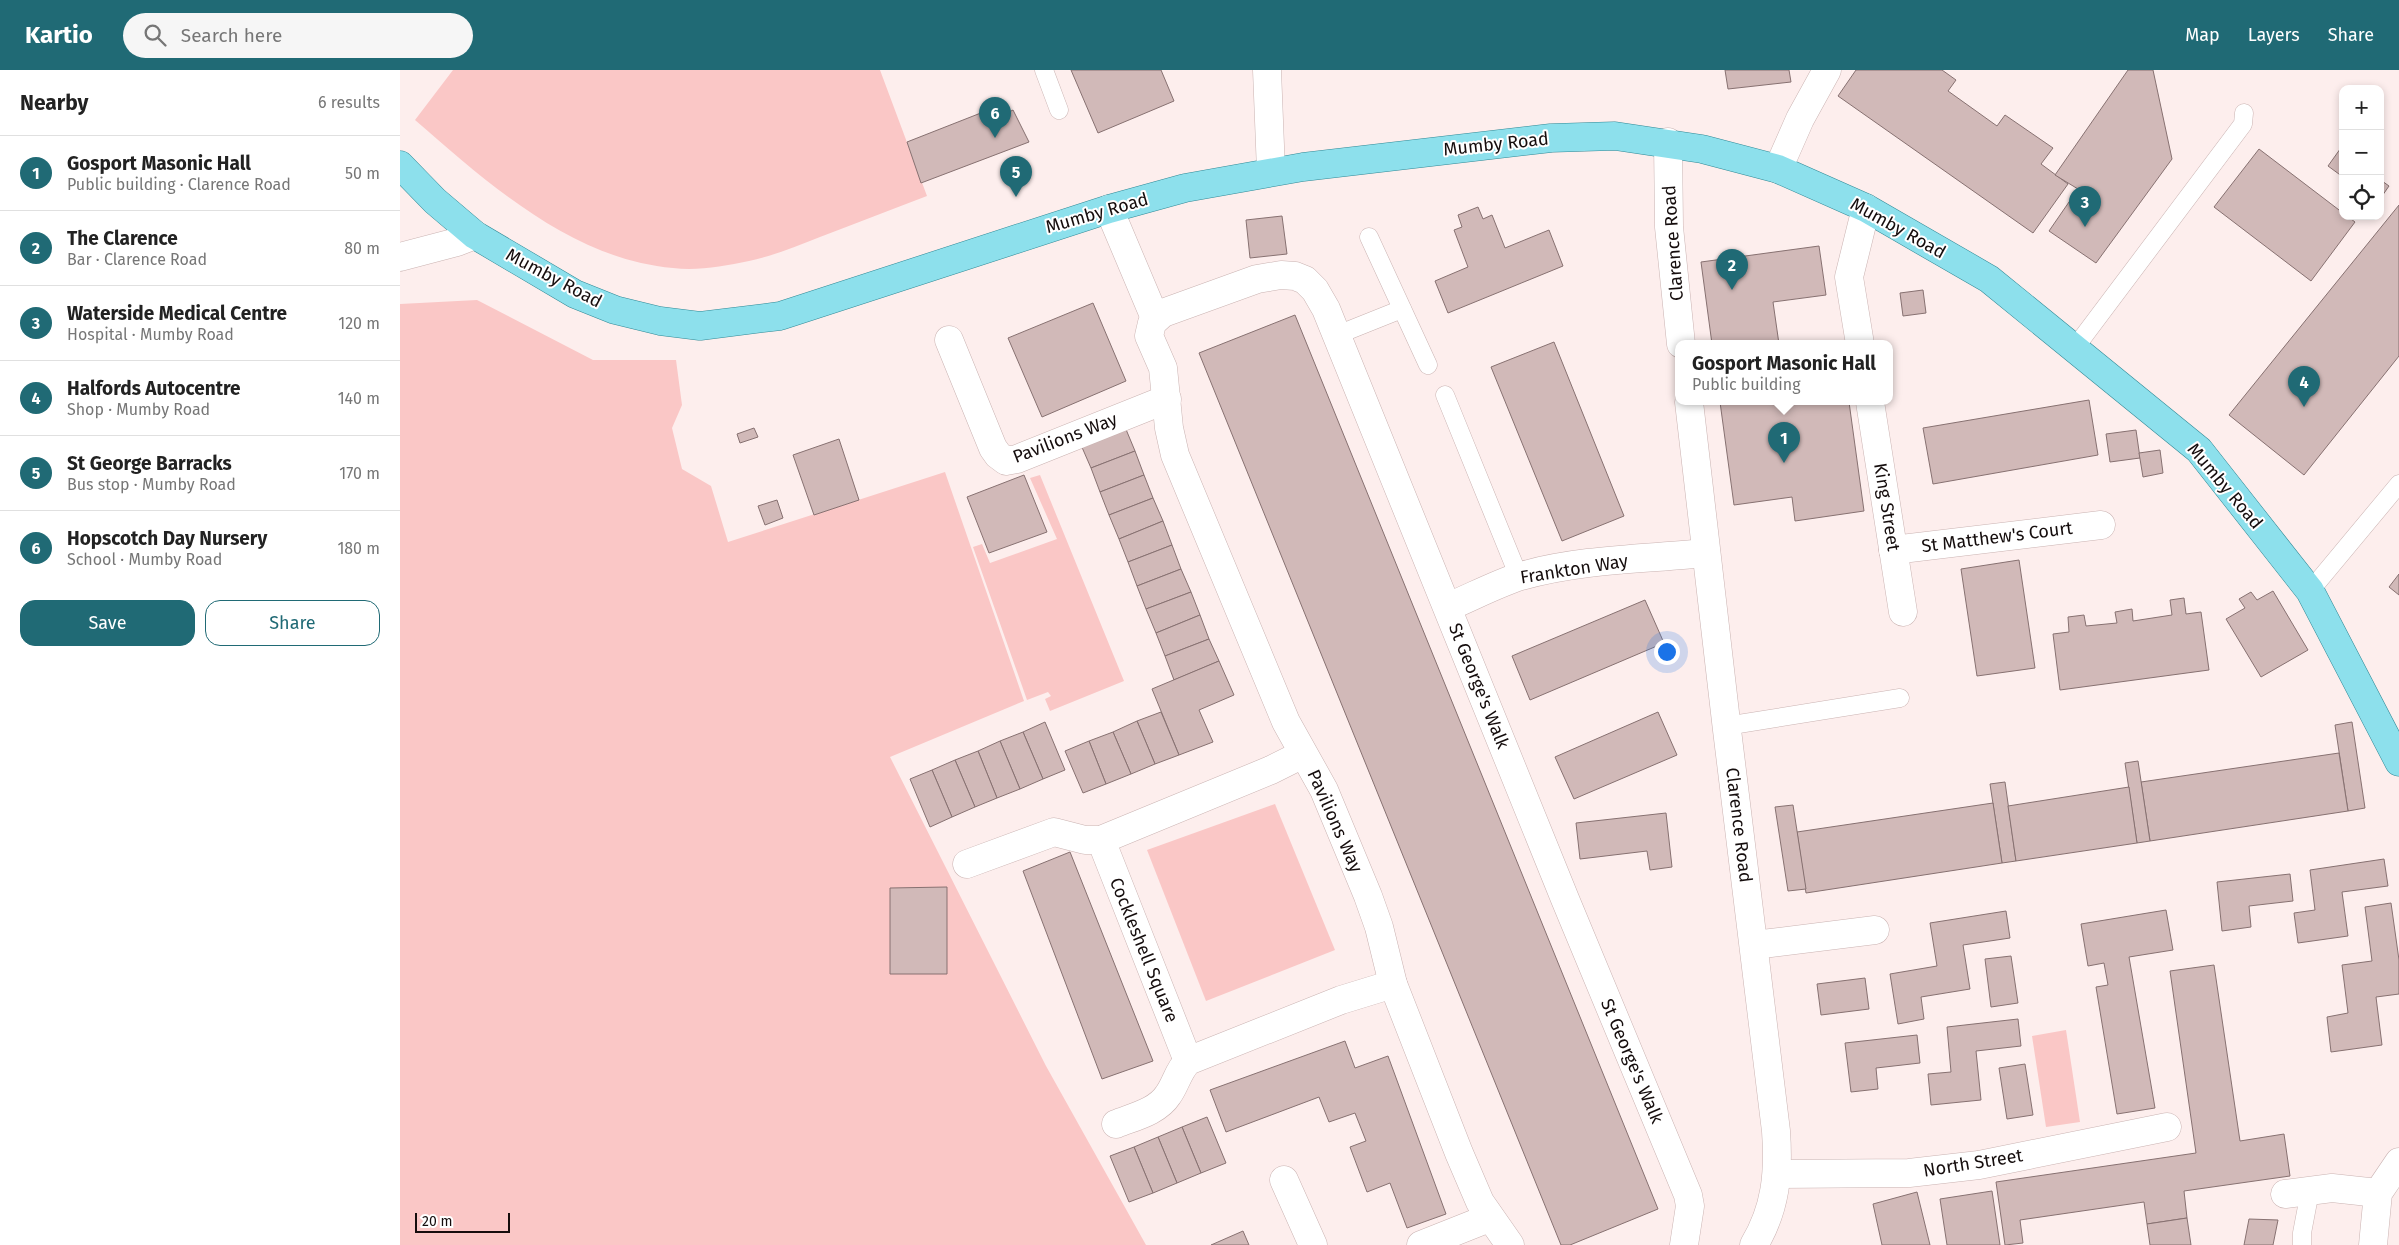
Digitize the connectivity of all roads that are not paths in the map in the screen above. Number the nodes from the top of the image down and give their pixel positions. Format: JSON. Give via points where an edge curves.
{"nodes":[{"id":1,"x":1044,"y":70,"type":"edge"},
{"id":2,"x":1268,"y":70,"type":"edge"},
{"id":3,"x":1827,"y":70,"type":"edge"},
{"id":4,"x":1059,"y":110,"type":"dead end"},
{"id":5,"x":2244,"y":114,"type":"dead end"},
{"id":6,"x":1668,"y":142,"type":"junction"},
{"id":7,"x":400,"y":165,"type":"edge"},
{"id":8,"x":1778,"y":169,"type":"junction"},
{"id":9,"x":1271,"y":171,"type":"junction"},
{"id":10,"x":1109,"y":208,"type":"junction"},
{"id":11,"x":1866,"y":208,"type":"junction"},
{"id":12,"x":476,"y":234,"type":"junction"},
{"id":13,"x":1369,"y":237,"type":"dead end"},
{"id":14,"x":400,"y":257,"type":"edge"},
{"id":15,"x":1402,"y":309,"type":"junction"},
{"id":16,"x":1155,"y":318,"type":"junction"},
{"id":17,"x":1337,"y":335,"type":"junction"},
{"id":18,"x":949,"y":340,"type":"dead end"},
{"id":19,"x":1681,"y":340,"type":"edge"},
{"id":20,"x":1859,"y":340,"type":"edge"},
{"id":21,"x":2074,"y":349,"type":"junction"},
{"id":22,"x":1428,"y":365,"type":"dead end"},
{"id":23,"x":1445,"y":395,"type":"dead end"},
{"id":24,"x":1167,"y":399,"type":"junction"},
{"id":25,"x":1689,"y":405,"type":"edge"},
{"id":26,"x":1870,"y":405,"type":"edge"},
{"id":27,"x":2399,"y":484,"type":"edge"},
{"id":28,"x":2101,"y":525,"type":"dead end"},
{"id":29,"x":1893,"y":550,"type":"junction"},
{"id":30,"x":1706,"y":553,"type":"junction"},
{"id":31,"x":1519,"y":577,"type":"junction"},
{"id":32,"x":2310,"y":591,"type":"junction"},
{"id":33,"x":1448,"y":607,"type":"junction"},
{"id":34,"x":1903,"y":612,"type":"dead end"},
{"id":35,"x":1900,"y":698,"type":"dead end"},
{"id":36,"x":1726,"y":726,"type":"junction"},
{"id":37,"x":1303,"y":754,"type":"junction"},
{"id":38,"x":2398,"y":756,"type":"edge"},
{"id":39,"x":1101,"y":840,"type":"junction"},
{"id":40,"x":968,"y":864,"type":"dead end"},
{"id":41,"x":1875,"y":930,"type":"dead end"},
{"id":42,"x":1754,"y":945,"type":"junction"},
{"id":43,"x":1393,"y":984,"type":"junction"},
{"id":44,"x":1188,"y":1061,"type":"junction"},
{"id":45,"x":1116,"y":1124,"type":"dead end"},
{"id":46,"x":2167,"y":1127,"type":"dead end"},
{"id":47,"x":2399,"y":1162,"type":"edge"},
{"id":48,"x":1777,"y":1174,"type":"junction"},
{"id":49,"x":1284,"y":1180,"type":"dead end"},
{"id":50,"x":2297,"y":1193,"type":"joint"},
{"id":51,"x":2378,"y":1193,"type":"junction"},
{"id":52,"x":1489,"y":1218,"type":"junction"},
{"id":53,"x":1313,"y":1245,"type":"edge"},
{"id":54,"x":1421,"y":1245,"type":"edge"},
{"id":55,"x":1510,"y":1245,"type":"edge"},
{"id":56,"x":1684,"y":1245,"type":"edge"},
{"id":57,"x":1754,"y":1245,"type":"edge"},
{"id":58,"x":2302,"y":1245,"type":"edge"},
{"id":59,"x":2373,"y":1245,"type":"edge"}],
"edges":[{"from":1,"to":4,"type":"lane"},
{"from":2,"to":9,"type":"street"},
{"from":3,"to":8,"type":"street"},
{"from":5,"to":21,"type":"lane","via":[[2243,124]]},
{"from":6,"to":8,"type":"main road","name":"Mumby Road"},
{"from":6,"to":9,"type":"main road","name":"Mumby Road","via":[[1615,136],[1560,138]]},
{"from":6,"to":19,"type":"street","name":"Clarence Road","via":[[1669,227]]},
{"from":7,"to":12,"type":"main road","name":"Mumby Road"},
{"from":8,"to":11,"type":"main road","name":"Mumby Road"},
{"from":9,"to":10,"type":"main road","name":"Mumby Road"},
{"from":10,"to":12,"type":"main road","name":"Mumby Road","via":[[780,316],[700,326],[615,310],[575,294]]},
{"from":10,"to":16,"type":"street"},
{"from":11,"to":20,"type":"street","via":[[1849,277]]},
{"from":11,"to":21,"type":"main road","name":"Mumby Road","via":[[1989,279]]},
{"from":12,"to":14,"type":"street"},
{"from":13,"to":15,"type":"lane"},
{"from":15,"to":17,"type":"lane"},
{"from":15,"to":22,"type":"lane"},
{"from":16,"to":17,"type":"street","name":"St George's Walk","via":[[1257,279],[1289,275],[1305,280],[1315,290]]},
{"from":16,"to":24,"type":"street","name":"Pavilions Way","via":[[1149,336],[1163,368]]},
{"from":17,"to":33,"type":"street","name":"St George's Walk"},
{"from":18,"to":24,"type":"street","name":"Pavilions Way","via":[[993,448],[1006,461]]},
{"from":21,"to":32,"type":"main road","name":"Mumby Road","via":[[2199,450]]},
{"from":23,"to":31,"type":"lane"},
{"from":24,"to":37,"type":"street","name":"Pavilions Way","via":[[1172,446],[1181,470],[1286,722]]},
{"from":25,"to":30,"type":"street","name":"Clarence Road"},
{"from":26,"to":29,"type":"street","name":"King Street"},
{"from":27,"to":32,"type":"lane"},
{"from":28,"to":29,"type":"street","name":"St Matthew's Court"},
{"from":29,"to":34,"type":"street","name":"King Street"},
{"from":30,"to":31,"type":"street","name":"Frankton Way","via":[[1572,566]]},
{"from":30,"to":36,"type":"street","name":"Clarence Road"},
{"from":31,"to":33,"type":"street","name":"Frankton Way"},
{"from":32,"to":38,"type":"main road","name":"Mumby Road"},
{"from":33,"to":56,"type":"street","name":"St George's Walk","via":[[1686,1191],[1690,1206]]},
{"from":35,"to":36,"type":"lane"},
{"from":36,"to":42,"type":"street","name":"Clarence Road"},
{"from":37,"to":39,"type":"street"},
{"from":37,"to":43,"type":"street","name":"Pavilions Way","via":[[1324,790],[1368,896]]},
{"from":39,"to":40,"type":"street","via":[[1085,840],[1054,832]]},
{"from":39,"to":44,"type":"street","name":"Cockleshell Square"},
{"from":41,"to":42,"type":"street"},
{"from":42,"to":48,"type":"street","name":"Clarence Road","via":[[1776,1131]]},
{"from":43,"to":44,"type":"street","via":[[1341,1000]]},
{"from":43,"to":52,"type":"street","name":"Pavilions Way","via":[[1432,1089]]},
{"from":44,"to":45,"type":"street","via":[[1160,1104]]},
{"from":46,"to":48,"type":"street","name":"North Street","via":[[1979,1165],[1909,1173]]},
{"from":47,"to":51,"type":"street"},
{"from":48,"to":57,"type":"street","name":"Clarence Road","via":[[1769,1216]]},
{"from":49,"to":53,"type":"street"},
{"from":50,"to":51,"type":"street","via":[[2332,1188]]},
{"from":50,"to":58,"type":"lane"},
{"from":51,"to":59,"type":"street"},
{"from":52,"to":54,"type":"street"},
{"from":52,"to":55,"type":"street","name":"Pavilions Way"}]}
